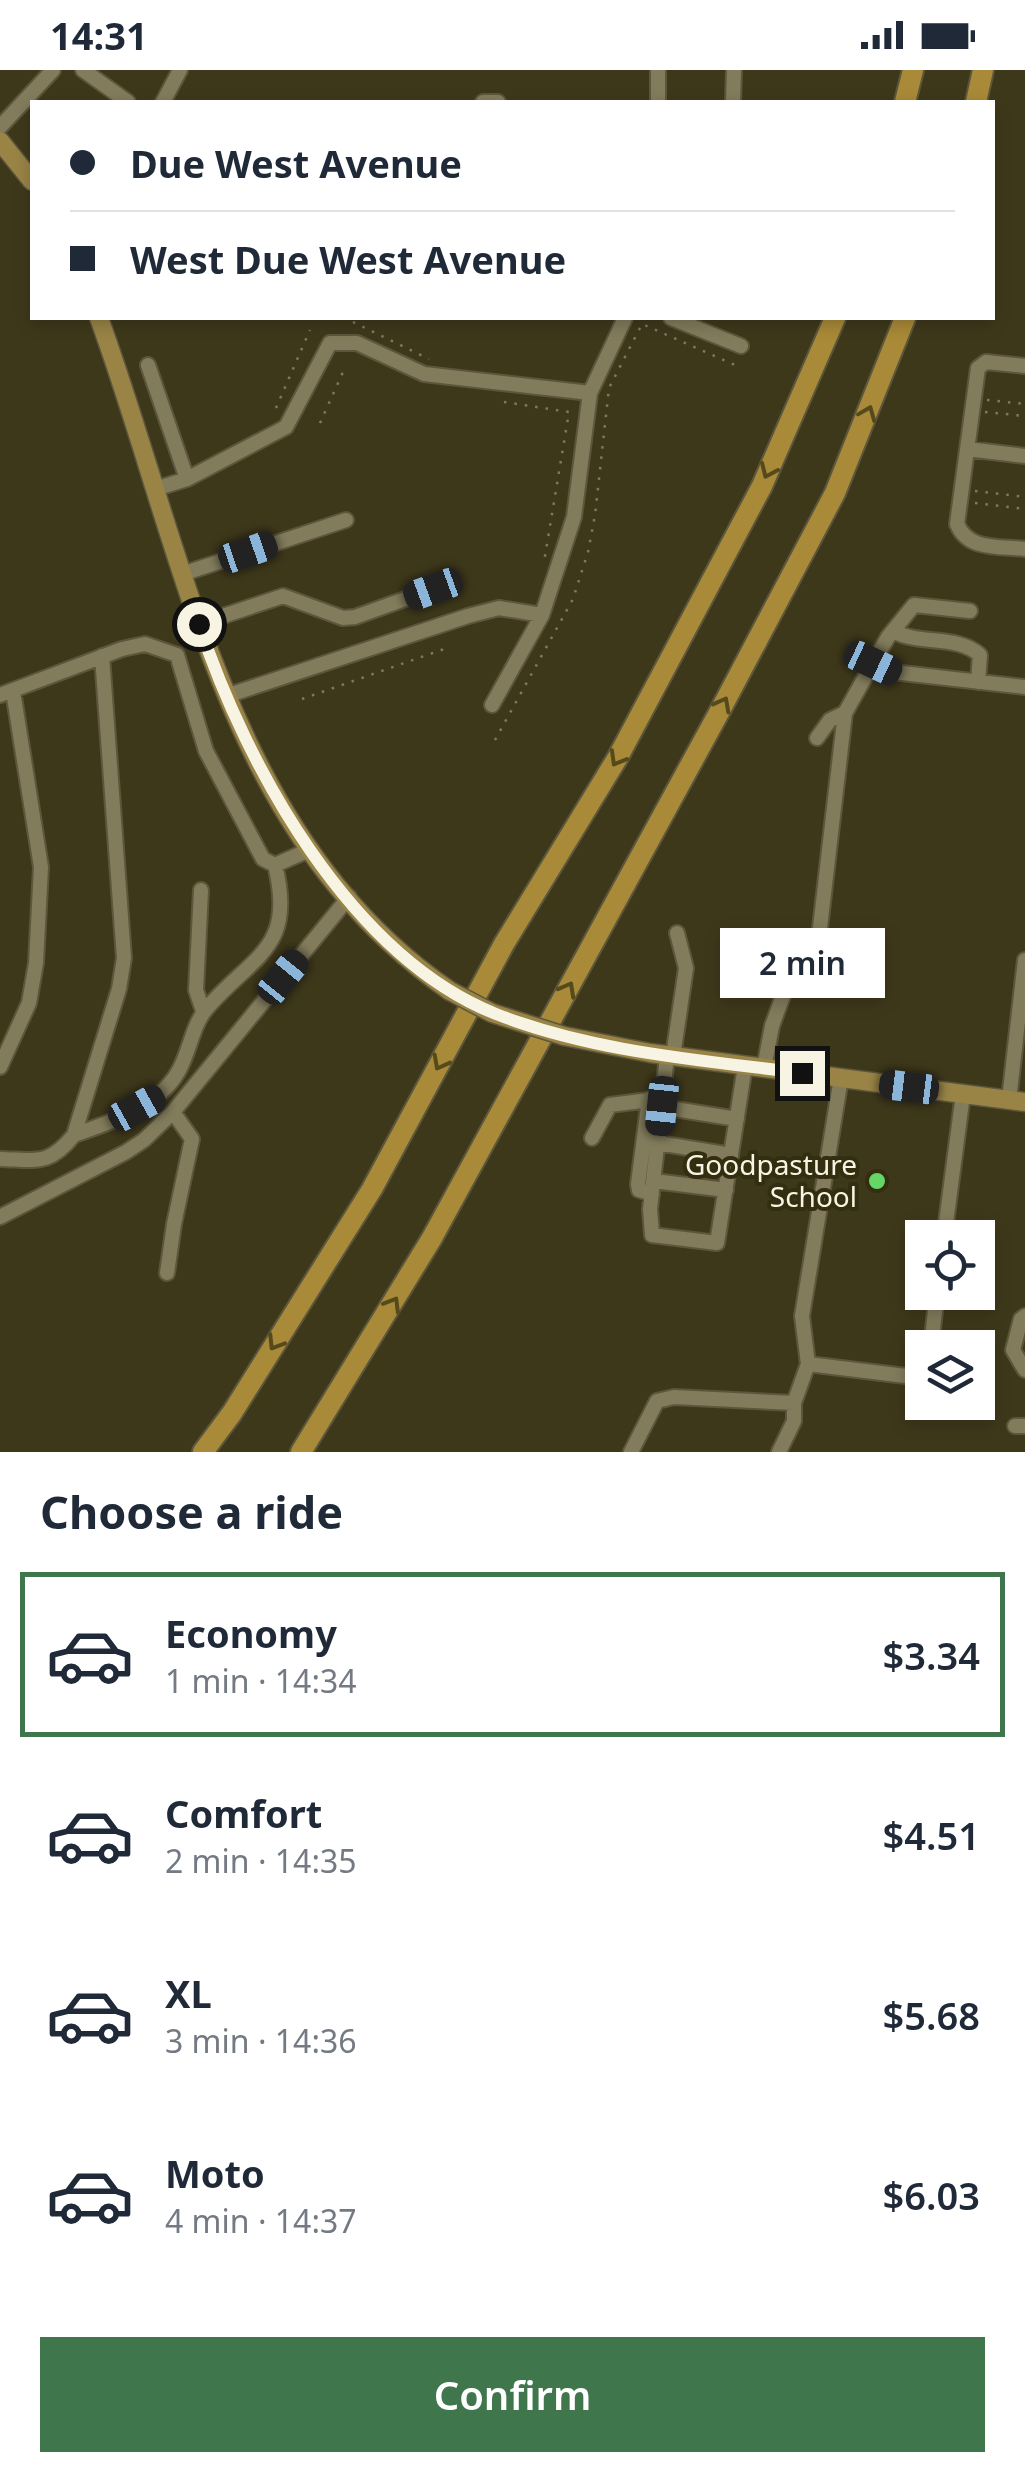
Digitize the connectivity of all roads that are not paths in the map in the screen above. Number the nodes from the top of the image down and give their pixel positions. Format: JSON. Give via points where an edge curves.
{"nodes":[{"id":1,"x":52,"y":70,"type":"edge"},
{"id":2,"x":83,"y":70,"type":"edge"},
{"id":3,"x":180,"y":70,"type":"edge"},
{"id":4,"x":658,"y":70,"type":"edge"},
{"id":5,"x":734,"y":70,"type":"edge"},
{"id":6,"x":913,"y":70,"type":"edge"},
{"id":7,"x":984,"y":70,"type":"edge"},
{"id":8,"x":125,"y":100,"type":"edge"},
{"id":9,"x":164,"y":100,"type":"edge"},
{"id":10,"x":658,"y":100,"type":"edge"},
{"id":11,"x":733,"y":100,"type":"edge"},
{"id":12,"x":906,"y":100,"type":"edge"},
{"id":13,"x":976,"y":100,"type":"edge"},
{"id":14,"x":0,"y":127,"type":"edge"},
{"id":15,"x":0,"y":141,"type":"edge"},
{"id":16,"x":30,"y":178,"type":"edge"},
{"id":17,"x":100,"y":320,"type":"edge"},
{"id":18,"x":624,"y":320,"type":"edge"},
{"id":19,"x":676,"y":320,"type":"edge"},
{"id":20,"x":833,"y":320,"type":"edge"},
{"id":21,"x":904,"y":320,"type":"edge"},
{"id":22,"x":741,"y":346,"type":"dead end"},
{"id":23,"x":148,"y":365,"type":"dead end"},
{"id":24,"x":1025,"y":366,"type":"edge"},
{"id":25,"x":590,"y":393,"type":"junction"},
{"id":26,"x":967,"y":449,"type":"junction"},
{"id":27,"x":1025,"y":456,"type":"edge"},
{"id":28,"x":187,"y":478,"type":"junction"},
{"id":29,"x":156,"y":490,"type":"junction"},
{"id":30,"x":346,"y":520,"type":"dead end"},
{"id":31,"x":1025,"y":549,"type":"edge"},
{"id":32,"x":182,"y":574,"type":"junction"},
{"id":33,"x":433,"y":589,"type":"dead end"},
{"id":34,"x":970,"y":611,"type":"dead end"},
{"id":35,"x":542,"y":615,"type":"junction"},
{"id":36,"x":199,"y":624,"type":"junction"},
{"id":37,"x":893,"y":631,"type":"junction"},
{"id":38,"x":102,"y":656,"type":"junction"},
{"id":39,"x":873,"y":663,"type":"junction"},
{"id":40,"x":978,"y":682,"type":"junction"},
{"id":41,"x":1025,"y":686,"type":"edge"},
{"id":42,"x":6,"y":693,"type":"edge"},
{"id":43,"x":226,"y":696,"type":"junction"},
{"id":44,"x":492,"y":705,"type":"dead end"},
{"id":45,"x":845,"y":713,"type":"junction"},
{"id":46,"x":817,"y":738,"type":"dead end"},
{"id":47,"x":310,"y":850,"type":"junction"},
{"id":48,"x":275,"y":865,"type":"junction"},
{"id":49,"x":200,"y":890,"type":"dead end"},
{"id":50,"x":349,"y":898,"type":"junction"},
{"id":51,"x":677,"y":932,"type":"dead end"},
{"id":52,"x":1025,"y":960,"type":"edge"},
{"id":53,"x":204,"y":1011,"type":"junction"},
{"id":54,"x":670,"y":1056,"type":"junction"},
{"id":55,"x":0,"y":1066,"type":"edge"},
{"id":56,"x":755,"y":1067,"type":"junction"},
{"id":57,"x":841,"y":1078,"type":"junction"},
{"id":58,"x":962,"y":1094,"type":"junction"},
{"id":59,"x":1017,"y":1101,"type":"edge"},
{"id":60,"x":658,"y":1102,"type":"junction"},
{"id":61,"x":173,"y":1112,"type":"junction"},
{"id":62,"x":737,"y":1119,"type":"junction"},
{"id":63,"x":74,"y":1136,"type":"junction"},
{"id":64,"x":592,"y":1138,"type":"dead end"},
{"id":65,"x":658,"y":1143,"type":"junction"},
{"id":66,"x":731,"y":1155,"type":"junction"},
{"id":67,"x":0,"y":1159,"type":"edge"},
{"id":68,"x":653,"y":1188,"type":"junction"},
{"id":69,"x":726,"y":1190,"type":"junction"},
{"id":70,"x":0,"y":1218,"type":"edge"},
{"id":71,"x":946,"y":1220,"type":"edge"},
{"id":72,"x":167,"y":1273,"type":"dead end"},
{"id":73,"x":1025,"y":1316,"type":"edge"},
{"id":74,"x":808,"y":1364,"type":"junction"},
{"id":75,"x":1025,"y":1370,"type":"edge"},
{"id":76,"x":905,"y":1376,"type":"edge"},
{"id":77,"x":794,"y":1403,"type":"junction"},
{"id":78,"x":202,"y":1452,"type":"edge"},
{"id":79,"x":301,"y":1452,"type":"edge"},
{"id":80,"x":630,"y":1452,"type":"edge"},
{"id":81,"x":780,"y":1452,"type":"edge"}],
"edges":[{"from":1,"to":14,"type":"street"},
{"from":2,"to":8,"type":"street"},
{"from":3,"to":9,"type":"street"},
{"from":4,"to":10,"type":"street"},
{"from":5,"to":11,"type":"street"},
{"from":6,"to":12,"type":"highway"},
{"from":7,"to":13,"type":"highway"},
{"from":15,"to":16,"type":"main road"},
{"from":17,"to":29,"type":"main road"},
{"from":18,"to":25,"type":"street"},
{"from":19,"to":22,"type":"street"},
{"from":20,"to":78,"type":"highway","one_way":true,"via":[[762,486],[618,758],[504,944],[372,1189]]},
{"from":79,"to":21,"type":"highway","one_way":true,"via":[[432,1238],[722,707],[835,493]]},
{"from":23,"to":28,"type":"street"},
{"from":24,"to":26,"type":"street","via":[[986,362],[978,368]]},
{"from":25,"to":28,"type":"street","via":[[424,374],[356,343],[330,343],[286,426]]},
{"from":25,"to":35,"type":"street","via":[[574,517]]},
{"from":26,"to":27,"type":"street"},
{"from":26,"to":31,"type":"street","via":[[957,524],[962,536],[973,544]]},
{"from":28,"to":29,"type":"street"},
{"from":29,"to":32,"type":"main road"},
{"from":30,"to":32,"type":"street"},
{"from":32,"to":36,"type":"main road"},
{"from":33,"to":36,"type":"street","via":[[355,617],[326,614],[283,596]]},
{"from":34,"to":37,"type":"street","via":[[914,605]]},
{"from":35,"to":43,"type":"street","via":[[499,608]]},
{"from":35,"to":44,"type":"street"},
{"from":36,"to":43,"type":"main road"},
{"from":37,"to":39,"type":"street"},
{"from":37,"to":40,"type":"street","via":[[907,639],[968,644],[980,655]]},
{"from":38,"to":42,"type":"street"},
{"from":38,"to":48,"type":"street","via":[[146,644],[177,655],[206,751],[263,859]]},
{"from":38,"to":63,"type":"street","via":[[124,958]]},
{"from":39,"to":40,"type":"street","via":[[893,672]]},
{"from":39,"to":45,"type":"street"},
{"from":40,"to":41,"type":"street"},
{"from":42,"to":55,"type":"street","via":[[40,867],[29,1003]]},
{"from":43,"to":47,"type":"main road","via":[[277,802]]},
{"from":45,"to":46,"type":"street"},
{"from":45,"to":56,"type":"street","via":[[820,928],[812,956],[788,982]]},
{"from":47,"to":48,"type":"street"},
{"from":47,"to":50,"type":"main road"},
{"from":48,"to":53,"type":"street","via":[[280,906],[272,945]]},
{"from":49,"to":53,"type":"street","via":[[196,990]]},
{"from":50,"to":54,"type":"main road","bridge":true,"via":[[386,941],[450,991],[492,1012],[564,1036]]},
{"from":50,"to":61,"type":"street"},
{"from":51,"to":54,"type":"street","via":[[686,968]]},
{"from":52,"to":59,"type":"street"},
{"from":53,"to":63,"type":"street","via":[[178,1072],[158,1097]]},
{"from":54,"to":56,"type":"main road"},
{"from":54,"to":60,"type":"street"},
{"from":56,"to":57,"type":"main road"},
{"from":56,"to":62,"type":"street"},
{"from":57,"to":58,"type":"main road"},
{"from":57,"to":74,"type":"street","via":[[802,1316]]},
{"from":58,"to":59,"type":"main road"},
{"from":58,"to":71,"type":"street"},
{"from":60,"to":62,"type":"street"},
{"from":60,"to":64,"type":"street","via":[[610,1105]]},
{"from":60,"to":65,"type":"street"},
{"from":60,"to":68,"type":"street","via":[[638,1184],[640,1190]]},
{"from":61,"to":70,"type":"street","via":[[126,1152]]},
{"from":61,"to":72,"type":"street","via":[[192,1138]]},
{"from":62,"to":66,"type":"street"},
{"from":63,"to":67,"type":"street","via":[[59,1154]]},
{"from":65,"to":66,"type":"street"},
{"from":65,"to":68,"type":"street"},
{"from":66,"to":69,"type":"street"},
{"from":68,"to":69,"type":"street"},
{"from":68,"to":69,"type":"street","via":[[652,1235],[717,1244]]},
{"from":73,"to":75,"type":"street","via":[[1013,1350]]},
{"from":74,"to":76,"type":"street"},
{"from":74,"to":77,"type":"street"},
{"from":77,"to":80,"type":"street","via":[[658,1401]]},
{"from":77,"to":81,"type":"street"}]}
